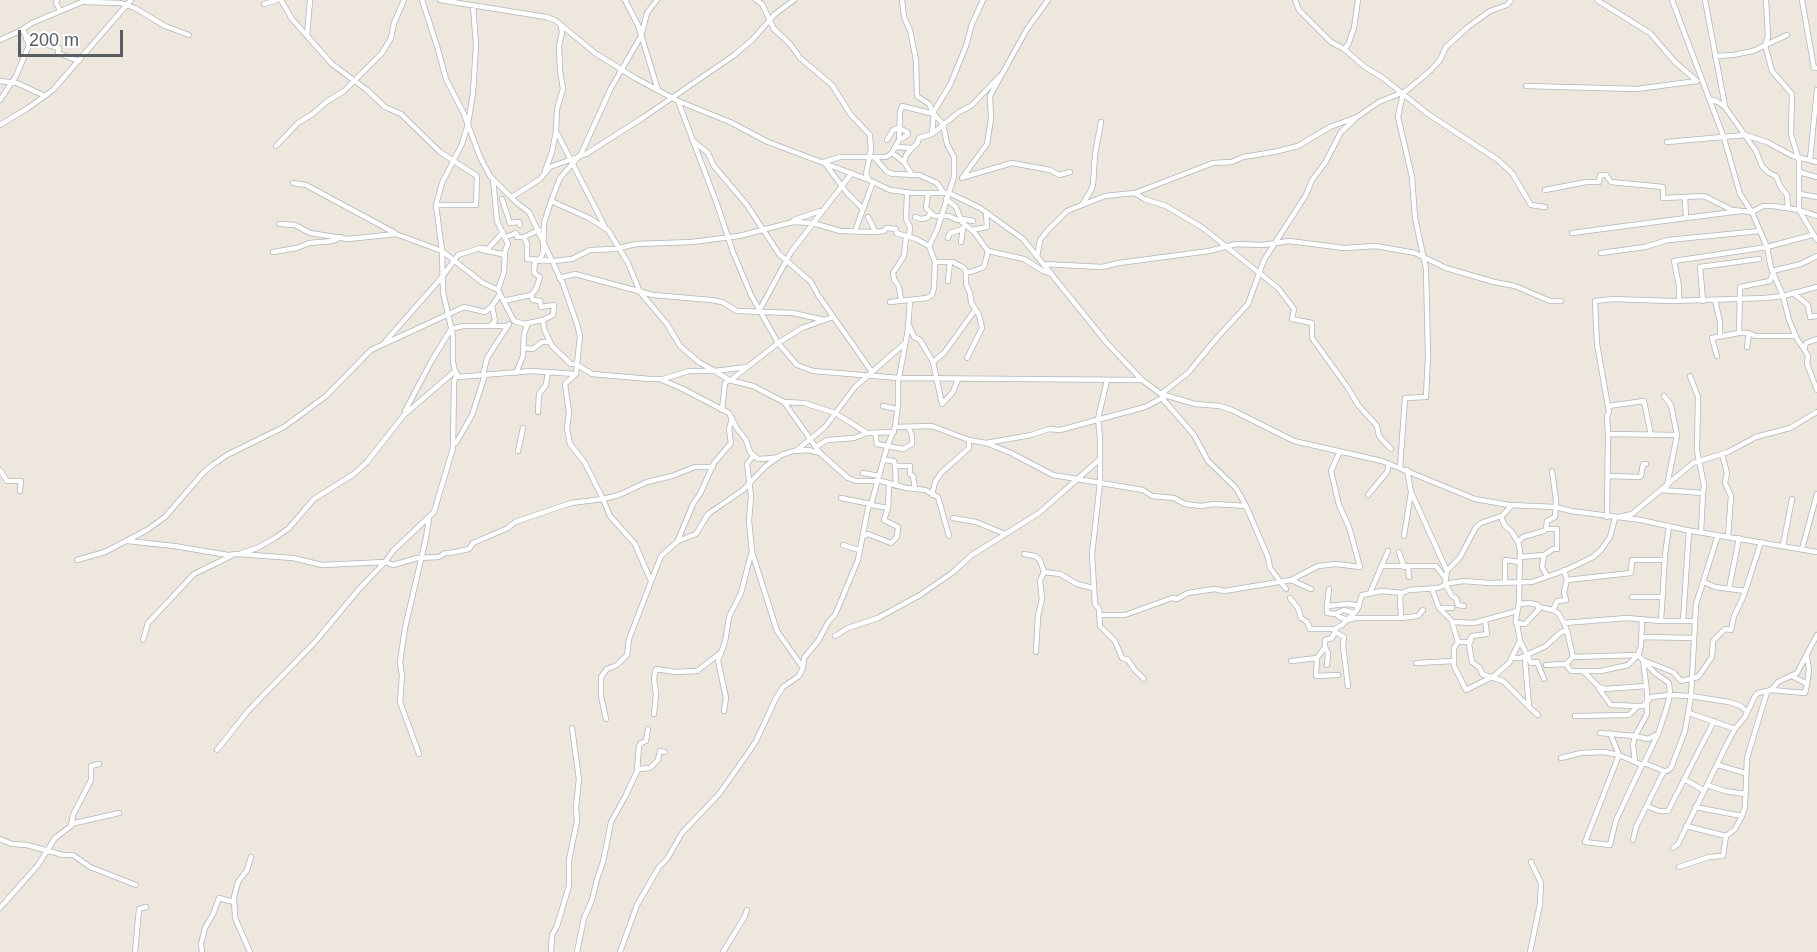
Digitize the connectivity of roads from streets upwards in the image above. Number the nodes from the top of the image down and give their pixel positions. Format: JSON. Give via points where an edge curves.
{"nodes":[{"id":1,"x":57,"y":0,"type":"edge"},
{"id":2,"x":279,"y":0,"type":"edge"},
{"id":3,"x":310,"y":0,"type":"edge"},
{"id":4,"x":404,"y":0,"type":"edge"},
{"id":5,"x":422,"y":0,"type":"edge"},
{"id":6,"x":440,"y":0,"type":"edge"},
{"id":7,"x":625,"y":0,"type":"edge"},
{"id":8,"x":657,"y":0,"type":"edge"},
{"id":9,"x":756,"y":0,"type":"edge"},
{"id":10,"x":794,"y":0,"type":"edge"},
{"id":11,"x":902,"y":0,"type":"edge"},
{"id":12,"x":983,"y":0,"type":"edge"},
{"id":13,"x":1048,"y":0,"type":"edge"},
{"id":14,"x":1295,"y":0,"type":"edge"},
{"id":15,"x":1358,"y":0,"type":"edge"},
{"id":16,"x":1511,"y":0,"type":"edge"},
{"id":17,"x":1598,"y":0,"type":"edge"},
{"id":18,"x":1672,"y":0,"type":"edge"},
{"id":19,"x":1705,"y":0,"type":"edge"},
{"id":20,"x":1767,"y":0,"type":"edge"},
{"id":21,"x":1802,"y":0,"type":"edge"},
{"id":22,"x":86,"y":1,"type":"edge"},
{"id":23,"x":451,"y":1,"type":"edge"},
{"id":24,"x":129,"y":2,"type":"edge"},
{"id":25,"x":471,"y":3,"type":"edge"},
{"id":26,"x":264,"y":4,"type":"dead end"},
{"id":27,"x":60,"y":10,"type":"junction"},
{"id":28,"x":770,"y":20,"type":"junction"},
{"id":29,"x":561,"y":25,"type":"junction"},
{"id":30,"x":23,"y":29,"type":"junction"},
{"id":31,"x":189,"y":35,"type":"dead end"},
{"id":32,"x":1787,"y":35,"type":"dead end"},
{"id":33,"x":307,"y":36,"type":"junction"},
{"id":34,"x":641,"y":36,"type":"junction"},
{"id":35,"x":26,"y":39,"type":"junction"},
{"id":36,"x":0,"y":40,"type":"edge"},
{"id":37,"x":1765,"y":45,"type":"junction"},
{"id":38,"x":1344,"y":49,"type":"junction"},
{"id":39,"x":1715,"y":56,"type":"junction"},
{"id":40,"x":79,"y":61,"type":"junction"},
{"id":41,"x":1817,"y":68,"type":"edge"},
{"id":42,"x":622,"y":70,"type":"junction"},
{"id":43,"x":1000,"y":76,"type":"junction"},
{"id":44,"x":1699,"y":80,"type":"junction"},
{"id":45,"x":0,"y":81,"type":"edge"},
{"id":46,"x":354,"y":81,"type":"junction"},
{"id":47,"x":14,"y":83,"type":"junction"},
{"id":48,"x":1526,"y":86,"type":"dead end"},
{"id":49,"x":1817,"y":90,"type":"edge"},
{"id":50,"x":658,"y":91,"type":"junction"},
{"id":51,"x":1403,"y":93,"type":"junction"},
{"id":52,"x":45,"y":96,"type":"junction"},
{"id":53,"x":671,"y":98,"type":"junction"},
{"id":54,"x":1708,"y":99,"type":"junction"},
{"id":55,"x":0,"y":100,"type":"edge"},
{"id":56,"x":678,"y":101,"type":"junction"},
{"id":57,"x":1725,"y":107,"type":"junction"},
{"id":58,"x":934,"y":114,"type":"junction"},
{"id":59,"x":1816,"y":114,"type":"edge"},
{"id":60,"x":1357,"y":117,"type":"junction"},
{"id":61,"x":1101,"y":122,"type":"dead end"},
{"id":62,"x":468,"y":124,"type":"junction"},
{"id":63,"x":943,"y":124,"type":"junction"},
{"id":64,"x":0,"y":125,"type":"edge"},
{"id":65,"x":899,"y":128,"type":"junction"},
{"id":66,"x":556,"y":131,"type":"junction"},
{"id":67,"x":932,"y":134,"type":"junction"},
{"id":68,"x":1745,"y":135,"type":"junction"},
{"id":69,"x":1724,"y":138,"type":"junction"},
{"id":70,"x":1815,"y":138,"type":"edge"},
{"id":71,"x":692,"y":140,"type":"junction"},
{"id":72,"x":887,"y":140,"type":"dead end"},
{"id":73,"x":898,"y":140,"type":"junction"},
{"id":74,"x":1668,"y":142,"type":"dead end"},
{"id":75,"x":276,"y":146,"type":"dead end"},
{"id":76,"x":895,"y":147,"type":"junction"},
{"id":77,"x":912,"y":148,"type":"junction"},
{"id":78,"x":892,"y":153,"type":"junction"},
{"id":79,"x":577,"y":157,"type":"junction"},
{"id":80,"x":873,"y":158,"type":"junction"},
{"id":81,"x":1798,"y":158,"type":"junction"},
{"id":82,"x":1810,"y":159,"type":"junction"},
{"id":83,"x":571,"y":161,"type":"junction"},
{"id":84,"x":454,"y":162,"type":"junction"},
{"id":85,"x":824,"y":162,"type":"junction"},
{"id":86,"x":904,"y":162,"type":"junction"},
{"id":87,"x":1817,"y":162,"type":"edge"},
{"id":88,"x":1070,"y":172,"type":"dead end"},
{"id":89,"x":1799,"y":172,"type":"junction"},
{"id":90,"x":544,"y":173,"type":"junction"},
{"id":91,"x":852,"y":173,"type":"junction"},
{"id":92,"x":911,"y":173,"type":"junction"},
{"id":93,"x":1817,"y":177,"type":"edge"},
{"id":94,"x":962,"y":178,"type":"junction"},
{"id":95,"x":494,"y":179,"type":"junction"},
{"id":96,"x":871,"y":181,"type":"junction"},
{"id":97,"x":954,"y":181,"type":"junction"},
{"id":98,"x":294,"y":183,"type":"dead end"},
{"id":99,"x":842,"y":184,"type":"junction"},
{"id":100,"x":1545,"y":190,"type":"dead end"},
{"id":101,"x":907,"y":192,"type":"junction"},
{"id":102,"x":928,"y":193,"type":"junction"},
{"id":103,"x":946,"y":193,"type":"junction"},
{"id":104,"x":1135,"y":193,"type":"junction"},
{"id":105,"x":1800,"y":194,"type":"junction"},
{"id":106,"x":510,"y":196,"type":"junction"},
{"id":107,"x":1685,"y":197,"type":"junction"},
{"id":108,"x":1817,"y":197,"type":"edge"},
{"id":109,"x":502,"y":199,"type":"junction"},
{"id":110,"x":946,"y":199,"type":"junction"},
{"id":111,"x":495,"y":201,"type":"junction"},
{"id":112,"x":551,"y":201,"type":"junction"},
{"id":113,"x":436,"y":205,"type":"junction"},
{"id":114,"x":1082,"y":205,"type":"junction"},
{"id":115,"x":1545,"y":207,"type":"dead end"},
{"id":116,"x":862,"y":208,"type":"junction"},
{"id":117,"x":1788,"y":208,"type":"junction"},
{"id":118,"x":1799,"y":210,"type":"junction"},
{"id":119,"x":821,"y":211,"type":"junction"},
{"id":120,"x":1741,"y":211,"type":"junction"},
{"id":121,"x":987,"y":212,"type":"junction"},
{"id":122,"x":1752,"y":212,"type":"junction"},
{"id":123,"x":931,"y":213,"type":"junction"},
{"id":124,"x":942,"y":216,"type":"junction"},
{"id":125,"x":1817,"y":216,"type":"edge"},
{"id":126,"x":868,"y":217,"type":"dead end"},
{"id":127,"x":915,"y":217,"type":"dead end"},
{"id":128,"x":1686,"y":218,"type":"junction"},
{"id":129,"x":961,"y":220,"type":"junction"},
{"id":130,"x":973,"y":221,"type":"dead end"},
{"id":131,"x":786,"y":223,"type":"junction"},
{"id":132,"x":813,"y":223,"type":"junction"},
{"id":133,"x":279,"y":224,"type":"dead end"},
{"id":134,"x":519,"y":225,"type":"dead end"},
{"id":135,"x":964,"y":227,"type":"junction"},
{"id":136,"x":606,"y":229,"type":"junction"},
{"id":137,"x":765,"y":229,"type":"junction"},
{"id":138,"x":539,"y":230,"type":"junction"},
{"id":139,"x":970,"y":230,"type":"junction"},
{"id":140,"x":855,"y":231,"type":"junction"},
{"id":141,"x":875,"y":231,"type":"junction"},
{"id":142,"x":1760,"y":231,"type":"junction"},
{"id":143,"x":503,"y":232,"type":"junction"},
{"id":144,"x":1572,"y":233,"type":"dead end"},
{"id":145,"x":396,"y":234,"type":"junction"},
{"id":146,"x":1812,"y":235,"type":"junction"},
{"id":147,"x":341,"y":237,"type":"junction"},
{"id":148,"x":506,"y":237,"type":"junction"},
{"id":149,"x":524,"y":237,"type":"junction"},
{"id":150,"x":908,"y":237,"type":"junction"},
{"id":151,"x":728,"y":238,"type":"junction"},
{"id":152,"x":948,"y":238,"type":"dead end"},
{"id":153,"x":1817,"y":240,"type":"edge"},
{"id":154,"x":961,"y":242,"type":"dead end"},
{"id":155,"x":544,"y":243,"type":"junction"},
{"id":156,"x":1274,"y":243,"type":"junction"},
{"id":157,"x":929,"y":246,"type":"junction"},
{"id":158,"x":1227,"y":246,"type":"junction"},
{"id":159,"x":1767,"y":247,"type":"junction"},
{"id":160,"x":480,"y":248,"type":"junction"},
{"id":161,"x":620,"y":248,"type":"junction"},
{"id":162,"x":442,"y":251,"type":"junction"},
{"id":163,"x":988,"y":251,"type":"junction"},
{"id":164,"x":273,"y":252,"type":"dead end"},
{"id":165,"x":1601,"y":253,"type":"dead end"},
{"id":166,"x":1817,"y":256,"type":"edge"},
{"id":167,"x":505,"y":257,"type":"junction"},
{"id":168,"x":1037,"y":257,"type":"junction"},
{"id":169,"x":1423,"y":257,"type":"junction"},
{"id":170,"x":572,"y":259,"type":"junction"},
{"id":171,"x":786,"y":259,"type":"junction"},
{"id":172,"x":1759,"y":259,"type":"dead end"},
{"id":173,"x":455,"y":260,"type":"junction"},
{"id":174,"x":537,"y":260,"type":"junction"},
{"id":175,"x":554,"y":261,"type":"junction"},
{"id":176,"x":934,"y":262,"type":"junction"},
{"id":177,"x":950,"y":262,"type":"junction"},
{"id":178,"x":1043,"y":264,"type":"junction"},
{"id":179,"x":966,"y":272,"type":"junction"},
{"id":180,"x":1772,"y":272,"type":"junction"},
{"id":181,"x":1051,"y":273,"type":"junction"},
{"id":182,"x":1259,"y":273,"type":"junction"},
{"id":183,"x":570,"y":274,"type":"junction"},
{"id":184,"x":442,"y":277,"type":"junction"},
{"id":185,"x":559,"y":278,"type":"junction"},
{"id":186,"x":948,"y":281,"type":"dead end"},
{"id":187,"x":1817,"y":287,"type":"edge"},
{"id":188,"x":499,"y":292,"type":"junction"},
{"id":189,"x":640,"y":292,"type":"junction"},
{"id":190,"x":1793,"y":293,"type":"junction"},
{"id":191,"x":531,"y":295,"type":"junction"},
{"id":192,"x":1783,"y":296,"type":"junction"},
{"id":193,"x":1739,"y":299,"type":"junction"},
{"id":194,"x":901,"y":300,"type":"junction"},
{"id":195,"x":910,"y":300,"type":"junction"},
{"id":196,"x":1715,"y":300,"type":"junction"},
{"id":197,"x":503,"y":301,"type":"junction"},
{"id":198,"x":1561,"y":301,"type":"dead end"},
{"id":199,"x":1679,"y":301,"type":"junction"},
{"id":200,"x":1703,"y":301,"type":"junction"},
{"id":201,"x":890,"y":302,"type":"dead end"},
{"id":202,"x":492,"y":306,"type":"junction"},
{"id":203,"x":975,"y":310,"type":"junction"},
{"id":204,"x":760,"y":311,"type":"junction"},
{"id":205,"x":449,"y":314,"type":"junction"},
{"id":206,"x":1817,"y":316,"type":"edge"},
{"id":207,"x":833,"y":317,"type":"junction"},
{"id":208,"x":513,"y":320,"type":"junction"},
{"id":209,"x":543,"y":320,"type":"junction"},
{"id":210,"x":824,"y":320,"type":"junction"},
{"id":211,"x":528,"y":323,"type":"junction"},
{"id":212,"x":909,"y":325,"type":"junction"},
{"id":213,"x":490,"y":326,"type":"junction"},
{"id":214,"x":507,"y":326,"type":"junction"},
{"id":215,"x":451,"y":329,"type":"junction"},
{"id":216,"x":1739,"y":333,"type":"junction"},
{"id":217,"x":1749,"y":333,"type":"junction"},
{"id":218,"x":1796,"y":336,"type":"junction"},
{"id":219,"x":1720,"y":337,"type":"junction"},
{"id":220,"x":1817,"y":339,"type":"edge"},
{"id":221,"x":549,"y":342,"type":"junction"},
{"id":222,"x":384,"y":343,"type":"junction"},
{"id":223,"x":778,"y":343,"type":"junction"},
{"id":224,"x":905,"y":343,"type":"junction"},
{"id":225,"x":1747,"y":347,"type":"dead end"},
{"id":226,"x":524,"y":348,"type":"junction"},
{"id":227,"x":1804,"y":349,"type":"junction"},
{"id":228,"x":1717,"y":356,"type":"dead end"},
{"id":229,"x":967,"y":358,"type":"dead end"},
{"id":230,"x":933,"y":362,"type":"junction"},
{"id":231,"x":576,"y":364,"type":"junction"},
{"id":232,"x":747,"y":368,"type":"junction"},
{"id":233,"x":715,"y":371,"type":"junction"},
{"id":234,"x":548,"y":372,"type":"junction"},
{"id":235,"x":456,"y":373,"type":"junction"},
{"id":236,"x":516,"y":373,"type":"junction"},
{"id":237,"x":576,"y":374,"type":"junction"},
{"id":238,"x":870,"y":374,"type":"junction"},
{"id":239,"x":484,"y":375,"type":"junction"},
{"id":240,"x":1690,"y":376,"type":"dead end"},
{"id":241,"x":899,"y":378,"type":"junction"},
{"id":242,"x":935,"y":378,"type":"junction"},
{"id":243,"x":657,"y":379,"type":"junction"},
{"id":244,"x":958,"y":379,"type":"junction"},
{"id":245,"x":730,"y":380,"type":"junction"},
{"id":246,"x":1107,"y":380,"type":"junction"},
{"id":247,"x":1142,"y":380,"type":"junction"},
{"id":248,"x":1817,"y":390,"type":"edge"},
{"id":249,"x":1163,"y":396,"type":"junction"},
{"id":250,"x":1664,"y":396,"type":"dead end"},
{"id":251,"x":784,"y":402,"type":"junction"},
{"id":252,"x":883,"y":406,"type":"dead end"},
{"id":253,"x":1608,"y":406,"type":"junction"},
{"id":254,"x":897,"y":409,"type":"junction"},
{"id":255,"x":722,"y":410,"type":"junction"},
{"id":256,"x":538,"y":412,"type":"dead end"},
{"id":257,"x":1817,"y":412,"type":"edge"},
{"id":258,"x":835,"y":413,"type":"junction"},
{"id":259,"x":404,"y":415,"type":"junction"},
{"id":260,"x":732,"y":418,"type":"junction"},
{"id":261,"x":1098,"y":419,"type":"junction"},
{"id":262,"x":912,"y":421,"type":"dead end"},
{"id":263,"x":523,"y":428,"type":"dead end"},
{"id":264,"x":911,"y":428,"type":"junction"},
{"id":265,"x":894,"y":430,"type":"junction"},
{"id":266,"x":867,"y":433,"type":"junction"},
{"id":267,"x":875,"y":433,"type":"junction"},
{"id":268,"x":1608,"y":434,"type":"junction"},
{"id":269,"x":1651,"y":435,"type":"junction"},
{"id":270,"x":1677,"y":435,"type":"junction"},
{"id":271,"x":811,"y":441,"type":"junction"},
{"id":272,"x":969,"y":441,"type":"junction"},
{"id":273,"x":986,"y":443,"type":"junction"},
{"id":274,"x":816,"y":447,"type":"junction"},
{"id":275,"x":887,"y":447,"type":"junction"},
{"id":276,"x":453,"y":448,"type":"junction"},
{"id":277,"x":1391,"y":449,"type":"dead end"},
{"id":278,"x":797,"y":450,"type":"junction"},
{"id":279,"x":1340,"y":451,"type":"junction"},
{"id":280,"x":518,"y":452,"type":"dead end"},
{"id":281,"x":820,"y":453,"type":"junction"},
{"id":282,"x":783,"y":454,"type":"junction"},
{"id":283,"x":1722,"y":454,"type":"junction"},
{"id":284,"x":753,"y":456,"type":"junction"},
{"id":285,"x":949,"y":456,"type":"dead end"},
{"id":286,"x":1100,"y":459,"type":"junction"},
{"id":287,"x":885,"y":460,"type":"junction"},
{"id":288,"x":955,"y":460,"type":"junction"},
{"id":289,"x":1698,"y":460,"type":"junction"},
{"id":290,"x":1389,"y":464,"type":"junction"},
{"id":291,"x":1646,"y":464,"type":"dead end"},
{"id":292,"x":895,"y":466,"type":"junction"},
{"id":293,"x":713,"y":467,"type":"junction"},
{"id":294,"x":1400,"y":468,"type":"junction"},
{"id":295,"x":0,"y":470,"type":"edge"},
{"id":296,"x":1407,"y":470,"type":"junction"},
{"id":297,"x":1552,"y":471,"type":"dead end"},
{"id":298,"x":863,"y":473,"type":"dead end"},
{"id":299,"x":1609,"y":476,"type":"junction"},
{"id":300,"x":878,"y":479,"type":"junction"},
{"id":301,"x":1077,"y":480,"type":"junction"},
{"id":302,"x":1100,"y":482,"type":"junction"},
{"id":303,"x":749,"y":484,"type":"junction"},
{"id":304,"x":889,"y":484,"type":"junction"},
{"id":305,"x":896,"y":486,"type":"junction"},
{"id":306,"x":1667,"y":486,"type":"junction"},
{"id":307,"x":915,"y":489,"type":"junction"},
{"id":308,"x":1661,"y":490,"type":"junction"},
{"id":309,"x":20,"y":491,"type":"dead end"},
{"id":310,"x":1411,"y":492,"type":"junction"},
{"id":311,"x":1703,"y":493,"type":"junction"},
{"id":312,"x":1817,"y":494,"type":"edge"},
{"id":313,"x":932,"y":495,"type":"junction"},
{"id":314,"x":1368,"y":495,"type":"dead end"},
{"id":315,"x":841,"y":498,"type":"dead end"},
{"id":316,"x":603,"y":499,"type":"junction"},
{"id":317,"x":1792,"y":499,"type":"dead end"},
{"id":318,"x":871,"y":505,"type":"junction"},
{"id":319,"x":1512,"y":505,"type":"junction"},
{"id":320,"x":1246,"y":506,"type":"junction"},
{"id":321,"x":1556,"y":507,"type":"junction"},
{"id":322,"x":888,"y":508,"type":"junction"},
{"id":323,"x":1501,"y":516,"type":"junction"},
{"id":324,"x":429,"y":517,"type":"junction"},
{"id":325,"x":1607,"y":517,"type":"junction"},
{"id":326,"x":953,"y":518,"type":"dead end"},
{"id":327,"x":1615,"y":518,"type":"junction"},
{"id":328,"x":1669,"y":526,"type":"junction"},
{"id":329,"x":1546,"y":529,"type":"junction"},
{"id":330,"x":1689,"y":531,"type":"junction"},
{"id":331,"x":1701,"y":532,"type":"junction"},
{"id":332,"x":1005,"y":534,"type":"junction"},
{"id":333,"x":1718,"y":535,"type":"junction"},
{"id":334,"x":864,"y":536,"type":"junction"},
{"id":335,"x":949,"y":536,"type":"dead end"},
{"id":336,"x":1404,"y":536,"type":"dead end"},
{"id":337,"x":1728,"y":537,"type":"junction"},
{"id":338,"x":1739,"y":538,"type":"junction"},
{"id":339,"x":127,"y":541,"type":"junction"},
{"id":340,"x":678,"y":541,"type":"junction"},
{"id":341,"x":1518,"y":542,"type":"junction"},
{"id":342,"x":1761,"y":542,"type":"junction"},
{"id":343,"x":843,"y":545,"type":"dead end"},
{"id":344,"x":1783,"y":545,"type":"junction"},
{"id":345,"x":1802,"y":549,"type":"junction"},
{"id":346,"x":859,"y":550,"type":"junction"},
{"id":347,"x":1388,"y":551,"type":"dead end"},
{"id":348,"x":752,"y":552,"type":"junction"},
{"id":349,"x":1399,"y":552,"type":"dead end"},
{"id":350,"x":1817,"y":552,"type":"edge"},
{"id":351,"x":238,"y":554,"type":"junction"},
{"id":352,"x":1023,"y":554,"type":"dead end"},
{"id":353,"x":1544,"y":555,"type":"junction"},
{"id":354,"x":421,"y":558,"type":"junction"},
{"id":355,"x":1520,"y":559,"type":"junction"},
{"id":356,"x":77,"y":560,"type":"dead end"},
{"id":357,"x":1665,"y":560,"type":"junction"},
{"id":358,"x":385,"y":562,"type":"junction"},
{"id":359,"x":1382,"y":566,"type":"junction"},
{"id":360,"x":1406,"y":567,"type":"junction"},
{"id":361,"x":1564,"y":570,"type":"junction"},
{"id":362,"x":1447,"y":571,"type":"junction"},
{"id":363,"x":1044,"y":572,"type":"junction"},
{"id":364,"x":1547,"y":576,"type":"junction"},
{"id":365,"x":1409,"y":577,"type":"dead end"},
{"id":366,"x":1445,"y":578,"type":"junction"},
{"id":367,"x":1291,"y":580,"type":"junction"},
{"id":368,"x":1567,"y":580,"type":"junction"},
{"id":369,"x":651,"y":581,"type":"junction"},
{"id":370,"x":1518,"y":582,"type":"junction"},
{"id":371,"x":1704,"y":582,"type":"junction"},
{"id":372,"x":1279,"y":583,"type":"junction"},
{"id":373,"x":1408,"y":583,"type":"dead end"},
{"id":374,"x":1505,"y":583,"type":"junction"},
{"id":375,"x":1447,"y":585,"type":"junction"},
{"id":376,"x":1093,"y":588,"type":"junction"},
{"id":377,"x":1329,"y":589,"type":"dead end"},
{"id":378,"x":1432,"y":589,"type":"junction"},
{"id":379,"x":1729,"y":589,"type":"junction"},
{"id":380,"x":1286,"y":590,"type":"dead end"},
{"id":381,"x":1311,"y":590,"type":"dead end"},
{"id":382,"x":1409,"y":590,"type":"junction"},
{"id":383,"x":1746,"y":591,"type":"junction"},
{"id":384,"x":1370,"y":592,"type":"junction"},
{"id":385,"x":1402,"y":593,"type":"junction"},
{"id":386,"x":1632,"y":597,"type":"dead end"},
{"id":387,"x":1663,"y":597,"type":"junction"},
{"id":388,"x":1290,"y":598,"type":"dead end"},
{"id":389,"x":1519,"y":604,"type":"junction"},
{"id":390,"x":1327,"y":606,"type":"junction"},
{"id":391,"x":1359,"y":606,"type":"junction"},
{"id":392,"x":1464,"y":606,"type":"dead end"},
{"id":393,"x":1439,"y":608,"type":"junction"},
{"id":394,"x":1452,"y":608,"type":"dead end"},
{"id":395,"x":1538,"y":608,"type":"junction"},
{"id":396,"x":1423,"y":610,"type":"dead end"},
{"id":397,"x":1553,"y":610,"type":"junction"},
{"id":398,"x":1517,"y":611,"type":"junction"},
{"id":399,"x":1354,"y":613,"type":"junction"},
{"id":400,"x":1335,"y":614,"type":"junction"},
{"id":401,"x":1099,"y":615,"type":"junction"},
{"id":402,"x":1401,"y":618,"type":"junction"},
{"id":403,"x":1642,"y":619,"type":"junction"},
{"id":404,"x":1348,"y":620,"type":"junction"},
{"id":405,"x":1485,"y":621,"type":"junction"},
{"id":406,"x":1661,"y":621,"type":"junction"},
{"id":407,"x":1683,"y":621,"type":"junction"},
{"id":408,"x":1694,"y":621,"type":"junction"},
{"id":409,"x":1452,"y":622,"type":"junction"},
{"id":410,"x":1474,"y":623,"type":"junction"},
{"id":411,"x":1564,"y":623,"type":"junction"},
{"id":412,"x":1517,"y":624,"type":"junction"},
{"id":413,"x":1335,"y":630,"type":"junction"},
{"id":414,"x":1567,"y":631,"type":"junction"},
{"id":415,"x":1817,"y":635,"type":"edge"},
{"id":416,"x":835,"y":636,"type":"dead end"},
{"id":417,"x":1642,"y":638,"type":"junction"},
{"id":418,"x":1694,"y":638,"type":"junction"},
{"id":419,"x":143,"y":640,"type":"dead end"},
{"id":420,"x":1470,"y":641,"type":"junction"},
{"id":421,"x":1520,"y":641,"type":"junction"},
{"id":422,"x":1458,"y":642,"type":"junction"},
{"id":423,"x":1325,"y":647,"type":"junction"},
{"id":424,"x":720,"y":652,"type":"junction"},
{"id":425,"x":1036,"y":652,"type":"dead end"},
{"id":426,"x":1527,"y":655,"type":"junction"},
{"id":427,"x":1638,"y":655,"type":"junction"},
{"id":428,"x":1807,"y":656,"type":"junction"},
{"id":429,"x":1573,"y":657,"type":"junction"},
{"id":430,"x":1317,"y":658,"type":"junction"},
{"id":431,"x":1513,"y":658,"type":"junction"},
{"id":432,"x":1643,"y":660,"type":"junction"},
{"id":433,"x":1291,"y":661,"type":"dead end"},
{"id":434,"x":1454,"y":661,"type":"junction"},
{"id":435,"x":1416,"y":663,"type":"dead end"},
{"id":436,"x":1546,"y":664,"type":"dead end"},
{"id":437,"x":1566,"y":664,"type":"junction"},
{"id":438,"x":1327,"y":665,"type":"dead end"},
{"id":439,"x":803,"y":668,"type":"junction"},
{"id":440,"x":1584,"y":671,"type":"junction"},
{"id":441,"x":1338,"y":675,"type":"dead end"},
{"id":442,"x":1791,"y":676,"type":"junction"},
{"id":443,"x":1491,"y":678,"type":"junction"},
{"id":444,"x":1144,"y":679,"type":"dead end"},
{"id":445,"x":1544,"y":679,"type":"dead end"},
{"id":446,"x":1692,"y":679,"type":"junction"},
{"id":447,"x":1807,"y":684,"type":"junction"},
{"id":448,"x":1348,"y":686,"type":"dead end"},
{"id":449,"x":1598,"y":686,"type":"junction"},
{"id":450,"x":1646,"y":686,"type":"junction"},
{"id":451,"x":1769,"y":691,"type":"junction"},
{"id":452,"x":1783,"y":692,"type":"junction"},
{"id":453,"x":1670,"y":695,"type":"junction"},
{"id":454,"x":1691,"y":696,"type":"junction"},
{"id":455,"x":1646,"y":702,"type":"junction"},
{"id":456,"x":1638,"y":706,"type":"junction"},
{"id":457,"x":1529,"y":707,"type":"junction"},
{"id":458,"x":724,"y":711,"type":"dead end"},
{"id":459,"x":1689,"y":712,"type":"junction"},
{"id":460,"x":1747,"y":712,"type":"junction"},
{"id":461,"x":654,"y":714,"type":"dead end"},
{"id":462,"x":1538,"y":716,"type":"dead end"},
{"id":463,"x":1575,"y":716,"type":"dead end"},
{"id":464,"x":606,"y":719,"type":"dead end"},
{"id":465,"x":1714,"y":721,"type":"junction"},
{"id":466,"x":572,"y":728,"type":"dead end"},
{"id":467,"x":648,"y":729,"type":"dead end"},
{"id":468,"x":1735,"y":729,"type":"junction"},
{"id":469,"x":1600,"y":733,"type":"dead end"},
{"id":470,"x":1610,"y":733,"type":"junction"},
{"id":471,"x":1658,"y":734,"type":"junction"},
{"id":472,"x":1635,"y":736,"type":"junction"},
{"id":473,"x":217,"y":750,"type":"dead end"},
{"id":474,"x":665,"y":752,"type":"dead end"},
{"id":475,"x":419,"y":754,"type":"dead end"},
{"id":476,"x":1619,"y":755,"type":"junction"},
{"id":477,"x":1561,"y":758,"type":"dead end"},
{"id":478,"x":1635,"y":761,"type":"junction"},
{"id":479,"x":99,"y":764,"type":"dead end"},
{"id":480,"x":1643,"y":764,"type":"junction"},
{"id":481,"x":1718,"y":765,"type":"junction"},
{"id":482,"x":637,"y":771,"type":"junction"},
{"id":483,"x":1664,"y":771,"type":"junction"},
{"id":484,"x":1745,"y":773,"type":"junction"},
{"id":485,"x":1684,"y":779,"type":"junction"},
{"id":486,"x":1705,"y":788,"type":"junction"},
{"id":487,"x":1745,"y":794,"type":"junction"},
{"id":488,"x":1647,"y":806,"type":"junction"},
{"id":489,"x":1695,"y":807,"type":"junction"},
{"id":490,"x":119,"y":813,"type":"dead end"},
{"id":491,"x":1742,"y":816,"type":"junction"},
{"id":492,"x":71,"y":824,"type":"junction"},
{"id":493,"x":1686,"y":826,"type":"junction"},
{"id":494,"x":1726,"y":837,"type":"junction"},
{"id":495,"x":0,"y":839,"type":"edge"},
{"id":496,"x":1633,"y":840,"type":"dead end"},
{"id":497,"x":1673,"y":848,"type":"dead end"},
{"id":498,"x":47,"y":850,"type":"junction"},
{"id":499,"x":251,"y":857,"type":"dead end"},
{"id":500,"x":1531,"y":862,"type":"dead end"},
{"id":501,"x":1679,"y":867,"type":"dead end"},
{"id":502,"x":135,"y":885,"type":"dead end"},
{"id":503,"x":234,"y":902,"type":"junction"},
{"id":504,"x":146,"y":907,"type":"dead end"},
{"id":505,"x":0,"y":908,"type":"edge"},
{"id":506,"x":747,"y":910,"type":"dead end"},
{"id":507,"x":135,"y":952,"type":"edge"},
{"id":508,"x":202,"y":952,"type":"edge"},
{"id":509,"x":250,"y":952,"type":"edge"},
{"id":510,"x":551,"y":952,"type":"edge"},
{"id":511,"x":577,"y":952,"type":"edge"},
{"id":512,"x":620,"y":952,"type":"edge"},
{"id":513,"x":723,"y":952,"type":"edge"},
{"id":514,"x":1530,"y":952,"type":"edge"}],
"edges":[{"from":1,"to":27,"type":"street"},
{"from":2,"to":26,"type":"street"},
{"from":2,"to":33,"type":"street"},
{"from":3,"to":33,"type":"street"},
{"from":4,"to":46,"type":"street","via":[[391,38]]},
{"from":5,"to":62,"type":"street","via":[[446,80]]},
{"from":6,"to":23,"type":"street"},
{"from":7,"to":34,"type":"street"},
{"from":8,"to":34,"type":"street","via":[[647,14]]},
{"from":9,"to":28,"type":"street"},
{"from":10,"to":28,"type":"street"},
{"from":11,"to":58,"type":"street","via":[[916,60],[917,96],[929,104]]},
{"from":12,"to":58,"type":"street","via":[[951,85]]},
{"from":13,"to":43,"type":"street"},
{"from":14,"to":38,"type":"street","via":[[1299,10],[1331,42]]},
{"from":15,"to":38,"type":"street","via":[[1355,23]]},
{"from":16,"to":51,"type":"street","via":[[1468,27],[1446,47],[1430,71]]},
{"from":17,"to":44,"type":"street","via":[[1650,33],[1675,62]]},
{"from":18,"to":44,"type":"street"},
{"from":19,"to":39,"type":"street"},
{"from":20,"to":37,"type":"street"},
{"from":21,"to":41,"type":"street"},
{"from":22,"to":24,"type":"street"},
{"from":22,"to":27,"type":"street"},
{"from":23,"to":25,"type":"street"},
{"from":24,"to":31,"type":"street","via":[[165,26]]},
{"from":24,"to":40,"type":"street"},
{"from":25,"to":29,"type":"street","via":[[541,15]]},
{"from":25,"to":62,"type":"street","via":[[476,45]]},
{"from":27,"to":30,"type":"street"},
{"from":28,"to":53,"type":"street","via":[[743,48]]},
{"from":28,"to":80,"type":"street","via":[[800,58],[840,95],[851,115],[870,135]]},
{"from":29,"to":42,"type":"street"},
{"from":29,"to":66,"type":"street","via":[[563,89]]},
{"from":30,"to":35,"type":"street"},
{"from":30,"to":36,"type":"street"},
{"from":32,"to":37,"type":"street"},
{"from":33,"to":46,"type":"street"},
{"from":34,"to":42,"type":"street"},
{"from":34,"to":50,"type":"street"},
{"from":35,"to":40,"type":"street","via":[[59,48],[58,53]]},
{"from":35,"to":47,"type":"street","via":[[27,50]]},
{"from":37,"to":39,"type":"street"},
{"from":37,"to":81,"type":"street","via":[[1772,71],[1792,94],[1791,134]]},
{"from":38,"to":51,"type":"street"},
{"from":39,"to":57,"type":"street"},
{"from":40,"to":52,"type":"street"},
{"from":42,"to":50,"type":"street"},
{"from":42,"to":79,"type":"street"},
{"from":43,"to":63,"type":"street","via":[[979,99]]},
{"from":43,"to":94,"type":"street","via":[[990,96],[987,144]]},
{"from":44,"to":48,"type":"street","via":[[1637,89]]},
{"from":44,"to":54,"type":"street"},
{"from":45,"to":47,"type":"street"},
{"from":46,"to":75,"type":"street","via":[[298,123]]},
{"from":46,"to":84,"type":"street","via":[[384,107],[401,114],[424,139]]},
{"from":47,"to":52,"type":"street"},
{"from":47,"to":55,"type":"street"},
{"from":49,"to":59,"type":"street"},
{"from":50,"to":53,"type":"street"},
{"from":51,"to":60,"type":"street","via":[[1379,102]]},
{"from":51,"to":115,"type":"street","via":[[1498,160],[1512,173],[1531,205]]},
{"from":51,"to":169,"type":"street","via":[[1398,117],[1412,177]]},
{"from":52,"to":64,"type":"street"},
{"from":53,"to":56,"type":"street"},
{"from":53,"to":79,"type":"street"},
{"from":54,"to":57,"type":"street"},
{"from":54,"to":69,"type":"street"},
{"from":56,"to":71,"type":"street"},
{"from":56,"to":85,"type":"street","via":[[789,152]]},
{"from":57,"to":68,"type":"street"},
{"from":58,"to":63,"type":"street"},
{"from":58,"to":65,"type":"street","via":[[902,106]]},
{"from":58,"to":67,"type":"street"},
{"from":59,"to":70,"type":"street"},
{"from":60,"to":104,"type":"street","via":[[1298,146],[1213,163]]},
{"from":60,"to":156,"type":"street","via":[[1341,132]]},
{"from":61,"to":114,"type":"street","via":[[1093,185]]},
{"from":62,"to":84,"type":"street"},
{"from":62,"to":95,"type":"street","via":[[480,157]]},
{"from":63,"to":67,"type":"street"},
{"from":63,"to":97,"type":"street","via":[[954,157]]},
{"from":65,"to":72,"type":"street"},
{"from":65,"to":73,"type":"street"},
{"from":65,"to":73,"type":"street","via":[[908,135]]},
{"from":66,"to":83,"type":"street"},
{"from":66,"to":90,"type":"street"},
{"from":67,"to":77,"type":"street","via":[[919,138]]},
{"from":68,"to":69,"type":"street"},
{"from":68,"to":81,"type":"street"},
{"from":68,"to":117,"type":"street","via":[[1762,166],[1776,176],[1787,195]]},
{"from":69,"to":74,"type":"street"},
{"from":69,"to":122,"type":"street","via":[[1740,194]]},
{"from":70,"to":82,"type":"street"},
{"from":71,"to":137,"type":"street","via":[[708,153]]},
{"from":71,"to":151,"type":"street"},
{"from":73,"to":76,"type":"street"},
{"from":76,"to":77,"type":"street"},
{"from":76,"to":78,"type":"street"},
{"from":77,"to":86,"type":"street"},
{"from":78,"to":80,"type":"street"},
{"from":78,"to":86,"type":"street"},
{"from":79,"to":83,"type":"street"},
{"from":80,"to":85,"type":"street","via":[[840,157]]},
{"from":80,"to":92,"type":"street","via":[[887,172]]},
{"from":80,"to":96,"type":"street","via":[[866,174]]},
{"from":81,"to":82,"type":"street"},
{"from":81,"to":89,"type":"street"},
{"from":82,"to":87,"type":"street"},
{"from":83,"to":90,"type":"street"},
{"from":83,"to":112,"type":"street"},
{"from":83,"to":136,"type":"street"},
{"from":84,"to":113,"type":"street"},
{"from":84,"to":113,"type":"street","via":[[477,176],[476,205]]},
{"from":85,"to":91,"type":"street"},
{"from":85,"to":99,"type":"street"},
{"from":86,"to":92,"type":"street"},
{"from":88,"to":94,"type":"street","via":[[1059,175],[1012,163]]},
{"from":89,"to":93,"type":"street"},
{"from":89,"to":105,"type":"street"},
{"from":90,"to":106,"type":"street"},
{"from":91,"to":96,"type":"street"},
{"from":91,"to":99,"type":"street"},
{"from":92,"to":103,"type":"street","via":[[937,183]]},
{"from":94,"to":97,"type":"street"},
{"from":95,"to":106,"type":"street"},
{"from":95,"to":111,"type":"street"},
{"from":96,"to":101,"type":"street","via":[[883,188]]},
{"from":96,"to":116,"type":"street"},
{"from":97,"to":103,"type":"street"},
{"from":98,"to":145,"type":"street","via":[[306,185]]},
{"from":99,"to":116,"type":"street"},
{"from":99,"to":119,"type":"street"},
{"from":100,"to":107,"type":"street","via":[[1599,182],[1599,176],[1606,175],[1611,182],[1663,187],[1663,198]]},
{"from":101,"to":102,"type":"street"},
{"from":101,"to":150,"type":"street"},
{"from":102,"to":103,"type":"street"},
{"from":102,"to":123,"type":"street","via":[[925,205]]},
{"from":103,"to":110,"type":"street"},
{"from":103,"to":121,"type":"street"},
{"from":104,"to":114,"type":"street","via":[[1105,196]]},
{"from":104,"to":158,"type":"street","via":[[1166,206]]},
{"from":105,"to":108,"type":"street"},
{"from":105,"to":118,"type":"street"},
{"from":106,"to":109,"type":"street"},
{"from":106,"to":138,"type":"street","via":[[530,212]]},
{"from":107,"to":120,"type":"street","via":[[1704,196]]},
{"from":107,"to":128,"type":"street"},
{"from":109,"to":111,"type":"street"},
{"from":109,"to":134,"type":"street","via":[[510,223]]},
{"from":110,"to":124,"type":"street"},
{"from":110,"to":129,"type":"street","via":[[957,207]]},
{"from":111,"to":143,"type":"street"},
{"from":112,"to":136,"type":"street"},
{"from":112,"to":155,"type":"street","via":[[544,223]]},
{"from":113,"to":162,"type":"street"},
{"from":114,"to":168,"type":"street","via":[[1067,211],[1049,229],[1040,240]]},
{"from":116,"to":140,"type":"street"},
{"from":117,"to":118,"type":"street"},
{"from":117,"to":122,"type":"street","via":[[1763,206]]},
{"from":118,"to":125,"type":"street"},
{"from":118,"to":146,"type":"street"},
{"from":119,"to":131,"type":"street"},
{"from":119,"to":132,"type":"street"},
{"from":120,"to":122,"type":"street"},
{"from":120,"to":128,"type":"street"},
{"from":121,"to":139,"type":"street","via":[[987,227]]},
{"from":121,"to":168,"type":"street","via":[[1023,239]]},
{"from":122,"to":142,"type":"street"},
{"from":123,"to":124,"type":"street"},
{"from":123,"to":127,"type":"street","via":[[927,218]]},
{"from":124,"to":129,"type":"street"},
{"from":124,"to":157,"type":"street"},
{"from":126,"to":141,"type":"street"},
{"from":128,"to":144,"type":"street"},
{"from":129,"to":130,"type":"street"},
{"from":129,"to":135,"type":"street"},
{"from":131,"to":132,"type":"street"},
{"from":131,"to":137,"type":"street"},
{"from":132,"to":140,"type":"street"},
{"from":132,"to":171,"type":"street"},
{"from":133,"to":147,"type":"street"},
{"from":135,"to":139,"type":"street"},
{"from":135,"to":152,"type":"street"},
{"from":135,"to":154,"type":"street"},
{"from":136,"to":161,"type":"street"},
{"from":137,"to":151,"type":"street"},
{"from":137,"to":171,"type":"street"},
{"from":138,"to":149,"type":"street"},
{"from":138,"to":155,"type":"street"},
{"from":139,"to":163,"type":"street"},
{"from":140,"to":141,"type":"street"},
{"from":141,"to":150,"type":"street","via":[[896,229],[896,233]]},
{"from":142,"to":159,"type":"street"},
{"from":142,"to":165,"type":"street","via":[[1668,240],[1645,248]]},
{"from":143,"to":148,"type":"street"},
{"from":143,"to":160,"type":"street","via":[[490,247]]},
{"from":145,"to":147,"type":"street"},
{"from":145,"to":162,"type":"street"},
{"from":146,"to":153,"type":"street"},
{"from":146,"to":159,"type":"street"},
{"from":147,"to":164,"type":"street"},
{"from":148,"to":149,"type":"street","via":[[516,233],[517,237]]},
{"from":148,"to":167,"type":"street"},
{"from":149,"to":174,"type":"street","via":[[527,259]]},
{"from":150,"to":157,"type":"street"},
{"from":150,"to":194,"type":"street","via":[[904,256],[893,273]]},
{"from":151,"to":161,"type":"street"},
{"from":151,"to":204,"type":"street"},
{"from":155,"to":174,"type":"street"},
{"from":155,"to":175,"type":"street"},
{"from":156,"to":158,"type":"street"},
{"from":156,"to":169,"type":"street","via":[[1289,241],[1344,249],[1376,246]]},
{"from":156,"to":182,"type":"street"},
{"from":157,"to":176,"type":"street"},
{"from":158,"to":178,"type":"street","via":[[1102,267]]},
{"from":158,"to":182,"type":"street"},
{"from":159,"to":180,"type":"street"},
{"from":159,"to":199,"type":"street","via":[[1674,261]]},
{"from":160,"to":167,"type":"street"},
{"from":160,"to":173,"type":"street","via":[[460,253]]},
{"from":161,"to":170,"type":"street","via":[[590,250]]},
{"from":161,"to":189,"type":"street"},
{"from":162,"to":173,"type":"street"},
{"from":162,"to":184,"type":"street"},
{"from":163,"to":179,"type":"street","via":[[982,270]]},
{"from":163,"to":181,"type":"street","via":[[1024,260]]},
{"from":166,"to":180,"type":"street"},
{"from":167,"to":188,"type":"street"},
{"from":168,"to":178,"type":"street"},
{"from":169,"to":198,"type":"street","via":[[1550,301]]},
{"from":169,"to":294,"type":"street","via":[[1426,397],[1406,398]]},
{"from":170,"to":175,"type":"street"},
{"from":170,"to":183,"type":"street"},
{"from":171,"to":204,"type":"street"},
{"from":171,"to":207,"type":"street","via":[[811,282]]},
{"from":172,"to":200,"type":"street","via":[[1700,267]]},
{"from":173,"to":184,"type":"street"},
{"from":173,"to":188,"type":"street"},
{"from":174,"to":175,"type":"street"},
{"from":174,"to":191,"type":"street","via":[[534,273],[540,282]]},
{"from":175,"to":185,"type":"street"},
{"from":176,"to":177,"type":"street"},
{"from":176,"to":195,"type":"street","via":[[932,295]]},
{"from":177,"to":179,"type":"street"},
{"from":177,"to":186,"type":"street"},
{"from":178,"to":181,"type":"street"},
{"from":179,"to":203,"type":"street"},
{"from":180,"to":192,"type":"street"},
{"from":180,"to":193,"type":"street","via":[[1770,281],[1740,287]]},
{"from":181,"to":247,"type":"street"},
{"from":182,"to":249,"type":"street","via":[[1248,304]]},
{"from":182,"to":277,"type":"street","via":[[1289,301],[1294,309],[1292,319],[1312,323],[1312,338]]},
{"from":183,"to":185,"type":"street"},
{"from":183,"to":189,"type":"street"},
{"from":184,"to":205,"type":"street"},
{"from":184,"to":222,"type":"street"},
{"from":185,"to":231,"type":"street","via":[[578,326]]},
{"from":187,"to":190,"type":"street"},
{"from":188,"to":197,"type":"street"},
{"from":188,"to":202,"type":"street"},
{"from":189,"to":204,"type":"street","via":[[722,302],[737,311]]},
{"from":189,"to":233,"type":"street","via":[[680,346]]},
{"from":190,"to":192,"type":"street"},
{"from":190,"to":206,"type":"street","via":[[1808,305],[1810,317]]},
{"from":191,"to":197,"type":"street"},
{"from":191,"to":209,"type":"street","via":[[533,300],[540,301],[541,307],[554,305],[553,315]]},
{"from":192,"to":193,"type":"street"},
{"from":192,"to":218,"type":"street"},
{"from":193,"to":196,"type":"street"},
{"from":193,"to":216,"type":"street"},
{"from":194,"to":195,"type":"street"},
{"from":194,"to":201,"type":"street"},
{"from":195,"to":212,"type":"street"},
{"from":196,"to":200,"type":"street"},
{"from":196,"to":219,"type":"street"},
{"from":197,"to":208,"type":"street"},
{"from":199,"to":200,"type":"street"},
{"from":199,"to":253,"type":"street","via":[[1595,302],[1597,344]]},
{"from":202,"to":205,"type":"street","via":[[485,312],[464,307]]},
{"from":202,"to":213,"type":"street","via":[[494,324]]},
{"from":203,"to":229,"type":"street","via":[[982,328]]},
{"from":203,"to":230,"type":"street","via":[[944,354]]},
{"from":204,"to":210,"type":"street"},
{"from":204,"to":223,"type":"street"},
{"from":205,"to":215,"type":"street"},
{"from":205,"to":222,"type":"street"},
{"from":207,"to":210,"type":"street"},
{"from":207,"to":238,"type":"street"},
{"from":208,"to":211,"type":"street"},
{"from":208,"to":214,"type":"street"},
{"from":209,"to":211,"type":"street"},
{"from":209,"to":221,"type":"street"},
{"from":210,"to":223,"type":"street"},
{"from":211,"to":226,"type":"street"},
{"from":212,"to":224,"type":"street"},
{"from":212,"to":230,"type":"street"},
{"from":213,"to":214,"type":"street"},
{"from":213,"to":215,"type":"street"},
{"from":214,"to":239,"type":"street","via":[[486,358]]},
{"from":215,"to":235,"type":"street"},
{"from":215,"to":259,"type":"street"},
{"from":216,"to":217,"type":"street"},
{"from":216,"to":219,"type":"street"},
{"from":217,"to":218,"type":"street"},
{"from":217,"to":225,"type":"street"},
{"from":218,"to":227,"type":"street"},
{"from":219,"to":228,"type":"street","via":[[1712,338]]},
{"from":220,"to":227,"type":"street","via":[[1806,343]]},
{"from":221,"to":226,"type":"street","via":[[533,349]]},
{"from":221,"to":231,"type":"street"},
{"from":222,"to":339,"type":"street","via":[[371,350],[326,396],[284,427],[214,464],[165,517]]},
{"from":223,"to":232,"type":"street"},
{"from":223,"to":238,"type":"street","via":[[804,369]]},
{"from":224,"to":238,"type":"street"},
{"from":224,"to":241,"type":"street"},
{"from":226,"to":236,"type":"street"},
{"from":227,"to":248,"type":"street"},
{"from":230,"to":242,"type":"street"},
{"from":231,"to":237,"type":"street"},
{"from":231,"to":243,"type":"street","via":[[600,376]]},
{"from":232,"to":233,"type":"street"},
{"from":232,"to":245,"type":"street"},
{"from":233,"to":243,"type":"street"},
{"from":233,"to":245,"type":"street"},
{"from":234,"to":236,"type":"street"},
{"from":234,"to":237,"type":"street"},
{"from":234,"to":256,"type":"street"},
{"from":235,"to":239,"type":"street","via":[[461,377]]},
{"from":235,"to":259,"type":"street"},
{"from":235,"to":276,"type":"street"},
{"from":236,"to":239,"type":"street"},
{"from":237,"to":316,"type":"street","via":[[565,384],[570,444],[585,463]]},
{"from":238,"to":241,"type":"street"},
{"from":238,"to":258,"type":"street"},
{"from":239,"to":276,"type":"street","via":[[472,415]]},
{"from":240,"to":289,"type":"street","via":[[1698,397]]},
{"from":241,"to":242,"type":"street"},
{"from":241,"to":254,"type":"street"},
{"from":242,"to":244,"type":"street"},
{"from":242,"to":244,"type":"street","via":[[942,404]]},
{"from":243,"to":255,"type":"street"},
{"from":244,"to":246,"type":"street"},
{"from":245,"to":251,"type":"street","via":[[753,386]]},
{"from":245,"to":255,"type":"street","via":[[724,383]]},
{"from":246,"to":247,"type":"street"},
{"from":246,"to":261,"type":"street"},
{"from":247,"to":249,"type":"street"},
{"from":249,"to":261,"type":"street","via":[[1145,407]]},
{"from":249,"to":279,"type":"street","via":[[1226,408],[1294,441]]},
{"from":249,"to":320,"type":"street","via":[[1194,435],[1208,461],[1236,488]]},
{"from":250,"to":270,"type":"street","via":[[1671,405]]},
{"from":251,"to":258,"type":"street","via":[[804,403]]},
{"from":251,"to":271,"type":"street"},
{"from":252,"to":254,"type":"street"},
{"from":253,"to":268,"type":"street"},
{"from":253,"to":269,"type":"street","via":[[1644,401]]},
{"from":254,"to":265,"type":"street"},
{"from":255,"to":260,"type":"street"},
{"from":257,"to":283,"type":"street","via":[[1790,428],[1756,437]]},
{"from":258,"to":266,"type":"street"},
{"from":258,"to":271,"type":"street"},
{"from":259,"to":351,"type":"street","via":[[354,474],[314,499],[289,528]]},
{"from":260,"to":284,"type":"street"},
{"from":260,"to":293,"type":"street","via":[[731,443]]},
{"from":261,"to":273,"type":"street"},
{"from":261,"to":286,"type":"street"},
{"from":262,"to":264,"type":"street"},
{"from":263,"to":280,"type":"street"},
{"from":264,"to":265,"type":"street"},
{"from":264,"to":272,"type":"street","via":[[932,426]]},
{"from":264,"to":275,"type":"street","via":[[912,444],[903,449]]},
{"from":265,"to":267,"type":"street"},
{"from":265,"to":275,"type":"street"},
{"from":266,"to":267,"type":"street"},
{"from":266,"to":274,"type":"street","via":[[827,440]]},
{"from":267,"to":275,"type":"street","via":[[877,444]]},
{"from":268,"to":269,"type":"street"},
{"from":268,"to":299,"type":"street"},
{"from":269,"to":270,"type":"street"},
{"from":270,"to":306,"type":"street"},
{"from":271,"to":274,"type":"street"},
{"from":271,"to":278,"type":"street"},
{"from":272,"to":273,"type":"street"},
{"from":272,"to":288,"type":"street","via":[[969,448]]},
{"from":273,"to":301,"type":"street","via":[[1053,475]]},
{"from":274,"to":281,"type":"street"},
{"from":275,"to":287,"type":"street"},
{"from":276,"to":324,"type":"street","via":[[434,512]]},
{"from":278,"to":281,"type":"street"},
{"from":278,"to":282,"type":"street"},
{"from":279,"to":290,"type":"street"},
{"from":279,"to":367,"type":"street","via":[[1331,471],[1360,567],[1318,566]]},
{"from":281,"to":300,"type":"street","via":[[856,482]]},
{"from":282,"to":284,"type":"street","via":[[763,460]]},
{"from":282,"to":303,"type":"street"},
{"from":283,"to":289,"type":"street"},
{"from":283,"to":337,"type":"street","via":[[1727,473],[1725,483],[1731,496]]},
{"from":284,"to":303,"type":"street","via":[[747,464]]},
{"from":285,"to":288,"type":"street"},
{"from":286,"to":301,"type":"street"},
{"from":286,"to":302,"type":"street"},
{"from":287,"to":292,"type":"street","via":[[894,461]]},
{"from":287,"to":300,"type":"street"},
{"from":288,"to":313,"type":"street","via":[[935,482]]},
{"from":289,"to":306,"type":"street"},
{"from":289,"to":311,"type":"street"},
{"from":290,"to":294,"type":"street"},
{"from":290,"to":314,"type":"street"},
{"from":291,"to":299,"type":"street","via":[[1639,477]]},
{"from":292,"to":305,"type":"street"},
{"from":292,"to":307,"type":"street","via":[[910,466]]},
{"from":293,"to":316,"type":"street","via":[[695,467]]},
{"from":293,"to":340,"type":"street"},
{"from":294,"to":296,"type":"street"},
{"from":295,"to":309,"type":"street","via":[[7,481],[21,481]]},
{"from":296,"to":310,"type":"street"},
{"from":296,"to":319,"type":"street","via":[[1475,499]]},
{"from":297,"to":321,"type":"street"},
{"from":298,"to":300,"type":"street"},
{"from":299,"to":325,"type":"street"},
{"from":300,"to":304,"type":"street"},
{"from":300,"to":318,"type":"street"},
{"from":301,"to":302,"type":"street"},
{"from":301,"to":332,"type":"street","via":[[1039,513]]},
{"from":302,"to":320,"type":"street","via":[[1174,498],[1185,504]]},
{"from":302,"to":376,"type":"street","via":[[1092,554]]},
{"from":303,"to":340,"type":"street","via":[[708,514],[696,534]]},
{"from":303,"to":348,"type":"street"},
{"from":304,"to":305,"type":"street"},
{"from":304,"to":322,"type":"street"},
{"from":305,"to":307,"type":"street"},
{"from":306,"to":308,"type":"street"},
{"from":307,"to":313,"type":"street"},
{"from":308,"to":311,"type":"street"},
{"from":308,"to":327,"type":"street","via":[[1632,514]]},
{"from":310,"to":336,"type":"street"},
{"from":310,"to":362,"type":"street"},
{"from":311,"to":331,"type":"street"},
{"from":312,"to":345,"type":"street"},
{"from":313,"to":335,"type":"street","via":[[938,497]]},
{"from":315,"to":318,"type":"street"},
{"from":316,"to":354,"type":"street","via":[[548,510],[515,522],[473,543],[469,549]]},
{"from":316,"to":369,"type":"street","via":[[610,516],[635,544]]},
{"from":317,"to":344,"type":"street"},
{"from":318,"to":322,"type":"street"},
{"from":318,"to":334,"type":"street"},
{"from":319,"to":321,"type":"street"},
{"from":319,"to":323,"type":"street"},
{"from":320,"to":372,"type":"street"},
{"from":321,"to":325,"type":"street"},
{"from":321,"to":329,"type":"street","via":[[1555,517],[1547,521]]},
{"from":322,"to":334,"type":"street","via":[[884,520],[898,527],[894,542]]},
{"from":323,"to":341,"type":"street"},
{"from":323,"to":362,"type":"street","via":[[1476,527],[1460,557]]},
{"from":324,"to":354,"type":"street"},
{"from":324,"to":358,"type":"street"},
{"from":325,"to":327,"type":"street"},
{"from":326,"to":332,"type":"street"},
{"from":327,"to":328,"type":"street"},
{"from":327,"to":361,"type":"street","via":[[1611,537],[1601,550]]},
{"from":328,"to":330,"type":"street"},
{"from":328,"to":357,"type":"street"},
{"from":329,"to":341,"type":"street"},
{"from":329,"to":353,"type":"street","via":[[1557,529],[1557,549]]},
{"from":330,"to":331,"type":"street"},
{"from":330,"to":407,"type":"street"},
{"from":331,"to":333,"type":"street"},
{"from":332,"to":416,"type":"street","via":[[920,595]]},
{"from":333,"to":337,"type":"street"},
{"from":333,"to":371,"type":"street"},
{"from":334,"to":346,"type":"street"},
{"from":337,"to":338,"type":"street"},
{"from":338,"to":342,"type":"street"},
{"from":338,"to":379,"type":"street"},
{"from":339,"to":351,"type":"street"},
{"from":339,"to":356,"type":"street"},
{"from":340,"to":369,"type":"street","via":[[662,556]]},
{"from":341,"to":355,"type":"street"},
{"from":342,"to":344,"type":"street"},
{"from":342,"to":383,"type":"street"},
{"from":343,"to":346,"type":"street"},
{"from":344,"to":345,"type":"street"},
{"from":345,"to":350,"type":"street"},
{"from":346,"to":439,"type":"street","via":[[835,615],[804,658]]},
{"from":347,"to":359,"type":"street"},
{"from":348,"to":424,"type":"street"},
{"from":348,"to":439,"type":"street","via":[[777,631]]},
{"from":349,"to":360,"type":"street"},
{"from":351,"to":358,"type":"street","via":[[293,558],[322,565]]},
{"from":351,"to":419,"type":"street","via":[[194,574],[148,623]]},
{"from":352,"to":363,"type":"street","via":[[1040,560]]},
{"from":353,"to":355,"type":"street"},
{"from":353,"to":364,"type":"street","via":[[1542,567]]},
{"from":354,"to":358,"type":"street","via":[[393,565]]},
{"from":354,"to":475,"type":"street","via":[[400,662],[400,702]]},
{"from":355,"to":370,"type":"street"},
{"from":355,"to":374,"type":"street","via":[[1505,560]]},
{"from":357,"to":368,"type":"street","via":[[1632,560],[1631,573]]},
{"from":357,"to":387,"type":"street"},
{"from":358,"to":473,"type":"street"},
{"from":359,"to":360,"type":"street"},
{"from":359,"to":384,"type":"street"},
{"from":360,"to":365,"type":"street"},
{"from":360,"to":366,"type":"street","via":[[1436,566]]},
{"from":361,"to":364,"type":"street"},
{"from":361,"to":368,"type":"street"},
{"from":362,"to":366,"type":"street"},
{"from":363,"to":376,"type":"street","via":[[1060,574]]},
{"from":363,"to":425,"type":"street","via":[[1040,581],[1042,599]]},
{"from":364,"to":370,"type":"street"},
{"from":366,"to":375,"type":"street"},
{"from":367,"to":372,"type":"street"},
{"from":367,"to":381,"type":"street"},
{"from":368,"to":397,"type":"street","via":[[1566,600],[1557,601]]},
{"from":369,"to":464,"type":"street","via":[[629,639],[627,655],[601,677]]},
{"from":370,"to":374,"type":"street"},
{"from":370,"to":389,"type":"street"},
{"from":371,"to":379,"type":"street"},
{"from":371,"to":408,"type":"street"},
{"from":372,"to":380,"type":"street"},
{"from":372,"to":401,"type":"street","via":[[1188,593],[1125,615]]},
{"from":373,"to":382,"type":"street"},
{"from":374,"to":375,"type":"street","via":[[1464,581]]},
{"from":375,"to":378,"type":"street"},
{"from":375,"to":392,"type":"street","via":[[1458,605]]},
{"from":376,"to":401,"type":"street"},
{"from":377,"to":390,"type":"street"},
{"from":378,"to":382,"type":"street"},
{"from":378,"to":393,"type":"street"},
{"from":379,"to":383,"type":"street"},
{"from":382,"to":385,"type":"street"},
{"from":383,"to":446,"type":"street","via":[[1731,630],[1725,629],[1713,641],[1712,657],[1698,677]]},
{"from":384,"to":385,"type":"street"},
{"from":384,"to":391,"type":"street","via":[[1362,595]]},
{"from":385,"to":402,"type":"street"},
{"from":386,"to":387,"type":"street"},
{"from":387,"to":406,"type":"street"},
{"from":388,"to":413,"type":"street","via":[[1310,629]]},
{"from":389,"to":395,"type":"street","via":[[1533,603]]},
{"from":389,"to":398,"type":"street"},
{"from":390,"to":391,"type":"street"},
{"from":390,"to":400,"type":"street","via":[[1328,613]]},
{"from":391,"to":399,"type":"street"},
{"from":393,"to":394,"type":"street"},
{"from":393,"to":409,"type":"street"},
{"from":395,"to":397,"type":"street"},
{"from":395,"to":412,"type":"street","via":[[1526,623]]},
{"from":396,"to":402,"type":"street","via":[[1418,616]]},
{"from":397,"to":411,"type":"street"},
{"from":398,"to":405,"type":"street"},
{"from":398,"to":412,"type":"street"},
{"from":399,"to":400,"type":"street","via":[[1344,610]]},
{"from":399,"to":404,"type":"street"},
{"from":400,"to":404,"type":"street"},
{"from":401,"to":444,"type":"street","via":[[1100,626],[1115,641],[1122,658]]},
{"from":402,"to":404,"type":"street"},
{"from":403,"to":406,"type":"street"},
{"from":403,"to":411,"type":"street"},
{"from":403,"to":417,"type":"street"},
{"from":404,"to":413,"type":"street"},
{"from":405,"to":410,"type":"street"},
{"from":405,"to":420,"type":"street","via":[[1486,634]]},
{"from":406,"to":407,"type":"street"},
{"from":407,"to":408,"type":"street"},
{"from":408,"to":418,"type":"street"},
{"from":409,"to":410,"type":"street"},
{"from":409,"to":422,"type":"street"},
{"from":410,"to":420,"type":"street"},
{"from":411,"to":414,"type":"street"},
{"from":412,"to":421,"type":"street"},
{"from":413,"to":423,"type":"street","via":[[1332,638],[1325,640]]},
{"from":413,"to":448,"type":"street","via":[[1344,637]]},
{"from":414,"to":426,"type":"street"},
{"from":414,"to":429,"type":"street"},
{"from":415,"to":428,"type":"street"},
{"from":417,"to":418,"type":"street"},
{"from":417,"to":427,"type":"street"},
{"from":418,"to":446,"type":"street"},
{"from":420,"to":422,"type":"street"},
{"from":420,"to":443,"type":"street","via":[[1472,662]]},
{"from":421,"to":426,"type":"street"},
{"from":421,"to":431,"type":"street"},
{"from":422,"to":434,"type":"street"},
{"from":423,"to":430,"type":"street"},
{"from":423,"to":438,"type":"street"},
{"from":424,"to":458,"type":"street"},
{"from":424,"to":461,"type":"street","via":[[697,671],[656,669]]},
{"from":426,"to":431,"type":"street"},
{"from":426,"to":445,"type":"street","via":[[1531,663],[1537,662]]},
{"from":426,"to":457,"type":"street"},
{"from":427,"to":429,"type":"street"},
{"from":427,"to":432,"type":"street"},
{"from":427,"to":440,"type":"street","via":[[1628,665]]},
{"from":428,"to":442,"type":"street"},
{"from":428,"to":447,"type":"street"},
{"from":429,"to":437,"type":"street"},
{"from":430,"to":433,"type":"street"},
{"from":430,"to":441,"type":"street","via":[[1316,676]]},
{"from":431,"to":443,"type":"street"},
{"from":432,"to":446,"type":"street","via":[[1673,672],[1681,681]]},
{"from":432,"to":450,"type":"street"},
{"from":432,"to":453,"type":"street","via":[[1669,683]]},
{"from":434,"to":435,"type":"street"},
{"from":434,"to":443,"type":"street","via":[[1466,690]]},
{"from":436,"to":437,"type":"street"},
{"from":437,"to":440,"type":"street","via":[[1571,671]]},
{"from":439,"to":512,"type":"street","via":[[799,676],[783,687],[756,741],[719,794],[682,833],[659,867],[637,905]]},
{"from":440,"to":449,"type":"street"},
{"from":442,"to":447,"type":"street"},
{"from":442,"to":451,"type":"street"},
{"from":442,"to":452,"type":"street"},
{"from":443,"to":457,"type":"street","via":[[1503,681]]},
{"from":446,"to":454,"type":"street"},
{"from":447,"to":452,"type":"street","via":[[1805,693]]},
{"from":449,"to":450,"type":"street"},
{"from":449,"to":456,"type":"street","via":[[1611,705]]},
{"from":450,"to":455,"type":"street"},
{"from":451,"to":452,"type":"street"},
{"from":451,"to":460,"type":"street","via":[[1756,694]]},
{"from":451,"to":484,"type":"street"},
{"from":453,"to":454,"type":"street"},
{"from":453,"to":455,"type":"street","via":[[1651,697]]},
{"from":453,"to":471,"type":"street"},
{"from":454,"to":459,"type":"street"},
{"from":454,"to":460,"type":"street","via":[[1736,704]]},
{"from":455,"to":456,"type":"street"},
{"from":455,"to":472,"type":"street","via":[[1647,714]]},
{"from":456,"to":463,"type":"street","via":[[1629,715]]},
{"from":457,"to":462,"type":"street"},
{"from":459,"to":465,"type":"street"},
{"from":459,"to":483,"type":"street","via":[[1671,768]]},
{"from":460,"to":468,"type":"street"},
{"from":465,"to":468,"type":"street"},
{"from":465,"to":485,"type":"street"},
{"from":466,"to":510,"type":"street","via":[[579,779],[577,821],[569,861],[569,886],[552,934]]},
{"from":467,"to":482,"type":"street","via":[[646,741],[639,746]]},
{"from":468,"to":481,"type":"street"},
{"from":469,"to":470,"type":"street"},
{"from":470,"to":472,"type":"street"},
{"from":470,"to":476,"type":"street"},
{"from":471,"to":472,"type":"street","via":[[1648,739]]},
{"from":471,"to":480,"type":"street"},
{"from":472,"to":478,"type":"street"},
{"from":474,"to":482,"type":"street","via":[[660,751],[650,768]]},
{"from":476,"to":477,"type":"street","via":[[1581,753]]},
{"from":476,"to":478,"type":"street"},
{"from":476,"to":480,"type":"street","via":[[1585,842],[1610,845],[1616,820]]},
{"from":478,"to":480,"type":"street"},
{"from":479,"to":492,"type":"street","via":[[91,766],[91,780]]},
{"from":480,"to":483,"type":"street"},
{"from":481,"to":484,"type":"street"},
{"from":481,"to":486,"type":"street"},
{"from":482,"to":511,"type":"street","via":[[611,822]]},
{"from":483,"to":488,"type":"street"},
{"from":484,"to":487,"type":"street"},
{"from":485,"to":486,"type":"street"},
{"from":485,"to":488,"type":"street","via":[[1668,811]]},
{"from":486,"to":487,"type":"street"},
{"from":486,"to":489,"type":"street"},
{"from":487,"to":491,"type":"street"},
{"from":488,"to":496,"type":"street"},
{"from":489,"to":491,"type":"street"},
{"from":489,"to":493,"type":"street"},
{"from":490,"to":492,"type":"street"},
{"from":491,"to":494,"type":"street"},
{"from":492,"to":498,"type":"street"},
{"from":493,"to":494,"type":"street"},
{"from":493,"to":497,"type":"street"},
{"from":494,"to":501,"type":"street","via":[[1723,856]]},
{"from":495,"to":498,"type":"street"},
{"from":498,"to":502,"type":"street","via":[[74,855],[90,867]]},
{"from":498,"to":505,"type":"street"},
{"from":499,"to":503,"type":"street","via":[[238,882]]},
{"from":500,"to":514,"type":"street","via":[[1541,884]]},
{"from":503,"to":508,"type":"street","via":[[219,898],[205,928]]},
{"from":503,"to":509,"type":"street","via":[[235,918]]},
{"from":504,"to":507,"type":"street","via":[[139,909]]},
{"from":506,"to":513,"type":"street"}]}
